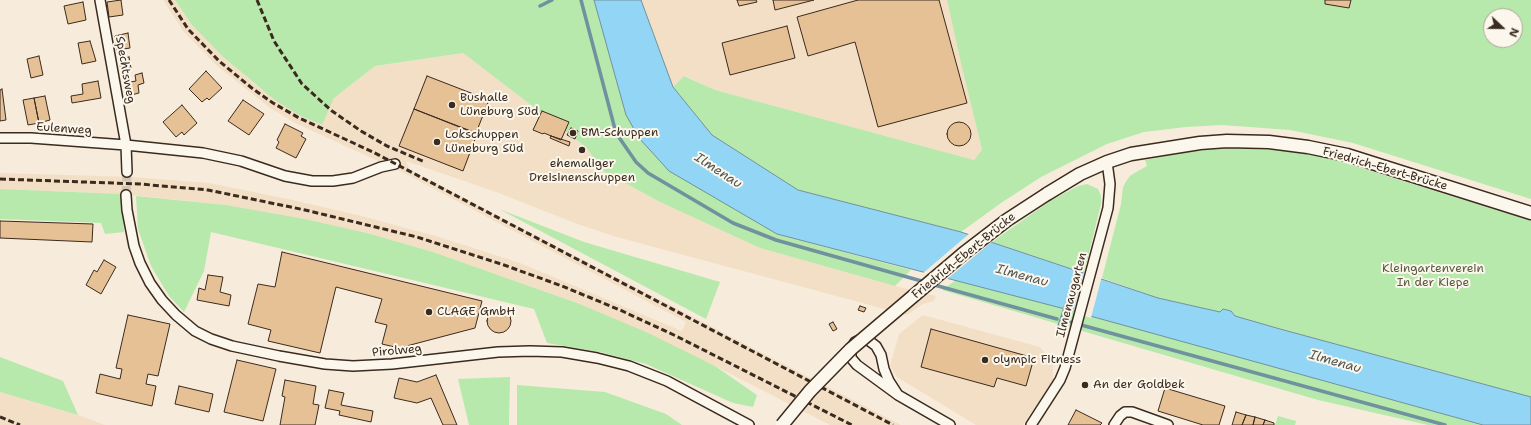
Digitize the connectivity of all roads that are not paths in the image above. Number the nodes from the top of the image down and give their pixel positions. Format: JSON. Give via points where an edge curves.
{"nodes":[{"id":1,"x":100,"y":0,"type":"edge"},
{"id":2,"x":0,"y":138,"type":"edge"},
{"id":3,"x":126,"y":145,"type":"junction"},
{"id":4,"x":1107,"y":162,"type":"junction"},
{"id":5,"x":396,"y":164,"type":"dead end"},
{"id":6,"x":127,"y":172,"type":"tunnel mouth"},
{"id":7,"x":126,"y":194,"type":"tunnel mouth"},
{"id":8,"x":1531,"y":213,"type":"edge"},
{"id":9,"x":898,"y":395,"type":"junction"},
{"id":10,"x":749,"y":425,"type":"edge"},
{"id":11,"x":782,"y":425,"type":"edge"},
{"id":12,"x":950,"y":425,"type":"edge"},
{"id":13,"x":1031,"y":425,"type":"edge"},
{"id":14,"x":1114,"y":425,"type":"edge"},
{"id":15,"x":1168,"y":425,"type":"edge"}],
"edges":[{"from":1,"to":3,"type":"street","name":"Spechtsweg"},
{"from":2,"to":3,"type":"street","name":"Eulenweg"},
{"from":3,"to":5,"type":"street","name":"Eulenweg","via":[[241,161],[285,176],[312,181],[353,178],[381,166]]},
{"from":3,"to":6,"type":"street"},
{"from":4,"to":8,"type":"main road","name":"Friedrich-Ebert-Brücke","via":[[1131,154],[1188,144],[1227,141],[1269,142],[1347,155]]},
{"from":4,"to":11,"type":"main road","name":"Friedrich-Ebert-Brücke","bridge":true,"via":[[1080,174],[1047,194],[964,253],[851,349],[810,391]]},
{"from":4,"to":13,"type":"street","name":"Ilmenaugarten","via":[[1110,184],[1108,208],[1065,368]]},
{"from":7,"to":10,"type":"street","name":"Pirolweg","via":[[134,246],[150,283],[162,300],[195,331],[218,341],[306,361],[353,366],[498,352],[562,352],[629,366],[667,380]]},
{"from":9,"to":9,"type":"street","via":[[889,381],[876,346],[868,340],[861,339],[855,342],[851,349],[851,358]]},
{"from":9,"to":12,"type":"street"},
{"from":14,"to":15,"type":"street","via":[[1125,412],[1132,412]]}]}
